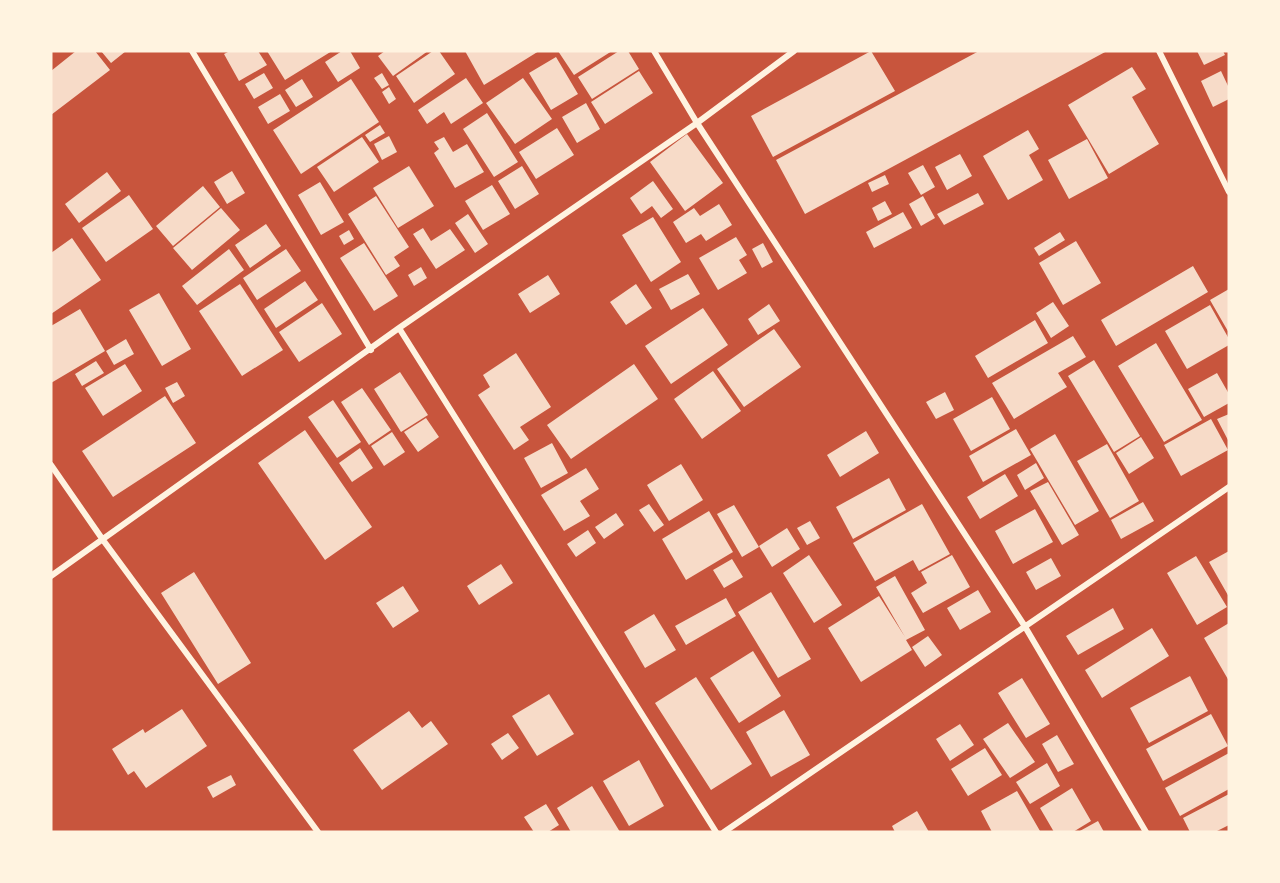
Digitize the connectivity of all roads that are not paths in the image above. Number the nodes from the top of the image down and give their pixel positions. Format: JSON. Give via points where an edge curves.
{"nodes":[{"id":1,"x":192,"y":51,"type":"edge"},
{"id":2,"x":654,"y":51,"type":"edge"},
{"id":3,"x":794,"y":51,"type":"edge"},
{"id":4,"x":1159,"y":51,"type":"edge"},
{"id":5,"x":697,"y":123,"type":"junction"},
{"id":6,"x":1229,"y":192,"type":"edge"},
{"id":7,"x":399,"y":328,"type":"junction"},
{"id":8,"x":371,"y":350,"type":"junction"},
{"id":9,"x":51,"y":465,"type":"edge"},
{"id":10,"x":1229,"y":487,"type":"edge"},
{"id":11,"x":103,"y":540,"type":"junction"},
{"id":12,"x":51,"y":576,"type":"edge"},
{"id":13,"x":1024,"y":625,"type":"junction"},
{"id":14,"x":318,"y":832,"type":"edge"},
{"id":15,"x":716,"y":832,"type":"edge"},
{"id":16,"x":724,"y":832,"type":"edge"},
{"id":17,"x":1146,"y":832,"type":"edge"}],
"edges":[{"from":1,"to":8,"type":"street"},
{"from":2,"to":5,"type":"street"},
{"from":3,"to":5,"type":"street"},
{"from":4,"to":6,"type":"street"},
{"from":5,"to":7,"type":"street"},
{"from":5,"to":13,"type":"street"},
{"from":7,"to":8,"type":"street"},
{"from":7,"to":15,"type":"street"},
{"from":8,"to":11,"type":"street"},
{"from":9,"to":11,"type":"street"},
{"from":10,"to":13,"type":"street"},
{"from":11,"to":12,"type":"street"},
{"from":11,"to":14,"type":"street"},
{"from":13,"to":16,"type":"street"},
{"from":13,"to":17,"type":"street"}]}
